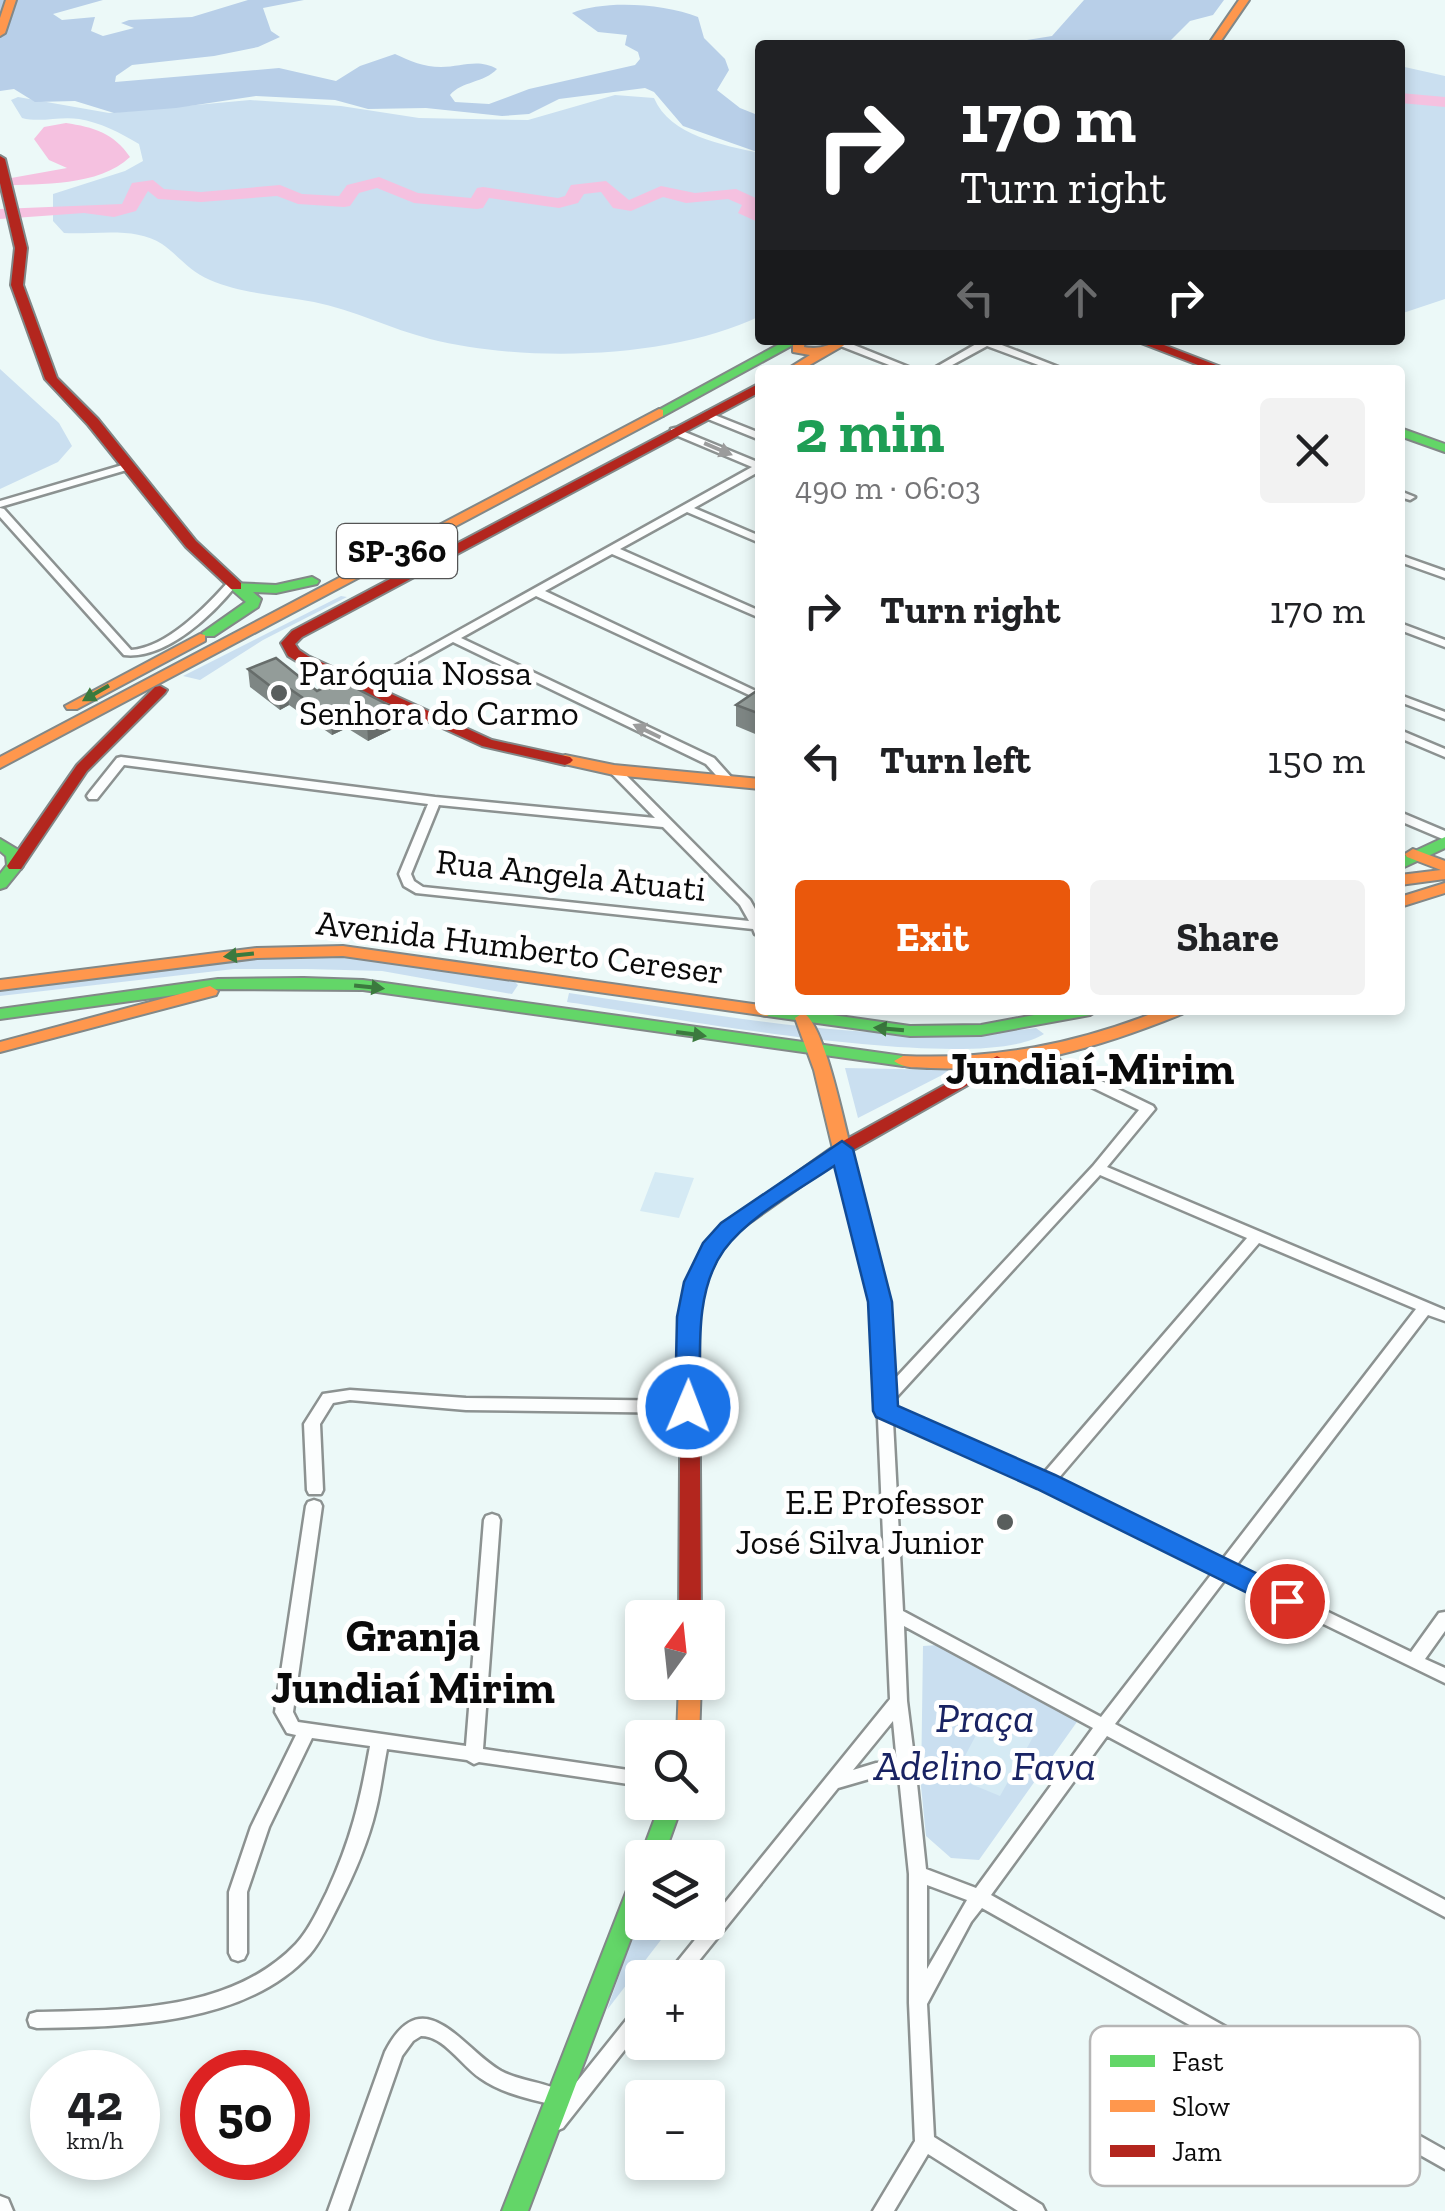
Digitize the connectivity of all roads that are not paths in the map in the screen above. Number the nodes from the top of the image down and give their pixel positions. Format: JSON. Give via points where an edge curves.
{"nodes":[{"id":1,"x":12,"y":0,"type":"edge"},
{"id":2,"x":1244,"y":0,"type":"edge"},
{"id":3,"x":1257,"y":0,"type":"edge"},
{"id":4,"x":0,"y":33,"type":"edge"},
{"id":5,"x":1216,"y":40,"type":"edge"},
{"id":6,"x":1230,"y":40,"type":"edge"},
{"id":7,"x":2,"y":168,"type":"edge"},
{"id":8,"x":762,"y":345,"type":"edge"},
{"id":9,"x":787,"y":345,"type":"edge"},
{"id":10,"x":797,"y":345,"type":"edge"},
{"id":11,"x":838,"y":345,"type":"edge"},
{"id":12,"x":851,"y":345,"type":"edge"},
{"id":13,"x":981,"y":345,"type":"edge"},
{"id":14,"x":998,"y":345,"type":"edge"},
{"id":15,"x":1153,"y":345,"type":"edge"},
{"id":16,"x":822,"y":354,"type":"junction"},
{"id":17,"x":762,"y":358,"type":"junction"},
{"id":18,"x":792,"y":365,"type":"edge"},
{"id":19,"x":801,"y":365,"type":"edge"},
{"id":20,"x":899,"y":365,"type":"edge"},
{"id":21,"x":945,"y":365,"type":"edge"},
{"id":22,"x":1048,"y":365,"type":"edge"},
{"id":23,"x":1208,"y":365,"type":"edge"},
{"id":24,"x":755,"y":389,"type":"edge"},
{"id":25,"x":707,"y":414,"type":"junction"},
{"id":26,"x":675,"y":431,"type":"junction"},
{"id":27,"x":755,"y":434,"type":"edge"},
{"id":28,"x":1405,"y":434,"type":"edge"},
{"id":29,"x":1445,"y":448,"type":"edge"},
{"id":30,"x":755,"y":465,"type":"edge"},
{"id":31,"x":126,"y":467,"type":"junction"},
{"id":32,"x":755,"y":470,"type":"edge"},
{"id":33,"x":0,"y":507,"type":"edge"},
{"id":34,"x":686,"y":508,"type":"junction"},
{"id":35,"x":755,"y":538,"type":"edge"},
{"id":36,"x":613,"y":550,"type":"junction"},
{"id":37,"x":1405,"y":560,"type":"edge"},
{"id":38,"x":1445,"y":574,"type":"edge"},
{"id":39,"x":312,"y":581,"type":"junction"},
{"id":40,"x":235,"y":585,"type":"junction"},
{"id":41,"x":537,"y":592,"type":"junction"},
{"id":42,"x":755,"y":613,"type":"edge"},
{"id":43,"x":1405,"y":628,"type":"edge"},
{"id":44,"x":208,"y":634,"type":"junction"},
{"id":45,"x":453,"y":638,"type":"junction"},
{"id":46,"x":1445,"y":644,"type":"edge"},
{"id":47,"x":197,"y":658,"type":"junction"},
{"id":48,"x":362,"y":688,"type":"junction"},
{"id":49,"x":755,"y":695,"type":"edge"},
{"id":50,"x":1405,"y":700,"type":"edge"},
{"id":51,"x":1445,"y":716,"type":"edge"},
{"id":52,"x":1405,"y":736,"type":"edge"},
{"id":53,"x":0,"y":746,"type":"edge"},
{"id":54,"x":1445,"y":752,"type":"edge"},
{"id":55,"x":0,"y":763,"type":"edge"},
{"id":56,"x":614,"y":770,"type":"junction"},
{"id":57,"x":749,"y":781,"type":"edge"},
{"id":58,"x":93,"y":796,"type":"dead end"},
{"id":59,"x":436,"y":801,"type":"junction"},
{"id":60,"x":1405,"y":819,"type":"edge"},
{"id":61,"x":664,"y":823,"type":"junction"},
{"id":62,"x":1445,"y":839,"type":"edge"},
{"id":63,"x":0,"y":844,"type":"edge"},
{"id":64,"x":1405,"y":857,"type":"edge"},
{"id":65,"x":15,"y":866,"type":"junction"},
{"id":66,"x":1445,"y":866,"type":"edge"},
{"id":67,"x":1445,"y":874,"type":"edge"},
{"id":68,"x":1405,"y":879,"type":"edge"},
{"id":69,"x":0,"y":884,"type":"edge"},
{"id":70,"x":1445,"y":888,"type":"edge"},
{"id":71,"x":1405,"y":900,"type":"edge"},
{"id":72,"x":755,"y":921,"type":"edge"},
{"id":73,"x":755,"y":929,"type":"edge"},
{"id":74,"x":304,"y":983,"type":"junction"},
{"id":75,"x":0,"y":985,"type":"edge"},
{"id":76,"x":613,"y":991,"type":"junction"},
{"id":77,"x":755,"y":1008,"type":"edge"},
{"id":78,"x":0,"y":1014,"type":"edge"},
{"id":79,"x":801,"y":1015,"type":"edge"},
{"id":80,"x":809,"y":1015,"type":"edge"},
{"id":81,"x":1067,"y":1015,"type":"edge"},
{"id":82,"x":1096,"y":1015,"type":"edge"},
{"id":83,"x":1165,"y":1015,"type":"edge"},
{"id":84,"x":569,"y":1017,"type":"junction"},
{"id":85,"x":1044,"y":1020,"type":"junction"},
{"id":86,"x":1103,"y":1042,"type":"junction"},
{"id":87,"x":0,"y":1047,"type":"edge"},
{"id":88,"x":814,"y":1051,"type":"junction"},
{"id":89,"x":1041,"y":1055,"type":"junction"},
{"id":90,"x":997,"y":1061,"type":"junction"},
{"id":91,"x":842,"y":1149,"type":"junction"},
{"id":92,"x":1098,"y":1169,"type":"junction"},
{"id":93,"x":1258,"y":1235,"type":"junction"},
{"id":94,"x":1425,"y":1308,"type":"junction"},
{"id":95,"x":1445,"y":1316,"type":"edge"},
{"id":96,"x":885,"y":1406,"type":"junction"},
{"id":97,"x":688,"y":1407,"type":"junction"},
{"id":98,"x":1046,"y":1482,"type":"junction"},
{"id":99,"x":492,"y":1520,"type":"dead end"},
{"id":100,"x":1224,"y":1570,"type":"junction"},
{"id":101,"x":690,"y":1600,"type":"edge"},
{"id":102,"x":895,"y":1614,"type":"junction"},
{"id":103,"x":1445,"y":1618,"type":"edge"},
{"id":104,"x":1414,"y":1661,"type":"junction"},
{"id":105,"x":1445,"y":1676,"type":"edge"},
{"id":106,"x":899,"y":1701,"type":"junction"},
{"id":107,"x":1104,"y":1726,"type":"junction"},
{"id":108,"x":306,"y":1733,"type":"junction"},
{"id":109,"x":378,"y":1744,"type":"junction"},
{"id":110,"x":474,"y":1758,"type":"junction"},
{"id":111,"x":909,"y":1770,"type":"junction"},
{"id":112,"x":625,"y":1777,"type":"edge"},
{"id":113,"x":830,"y":1784,"type":"junction"},
{"id":114,"x":918,"y":1874,"type":"junction"},
{"id":115,"x":979,"y":1897,"type":"junction"},
{"id":116,"x":1445,"y":1909,"type":"edge"},
{"id":117,"x":625,"y":1925,"type":"edge"},
{"id":118,"x":238,"y":1953,"type":"dead end"},
{"id":119,"x":688,"y":1960,"type":"edge"},
{"id":120,"x":918,"y":2003,"type":"junction"},
{"id":121,"x":38,"y":2020,"type":"dead end"},
{"id":122,"x":1208,"y":2026,"type":"edge"},
{"id":123,"x":625,"y":2037,"type":"edge"},
{"id":124,"x":559,"y":2098,"type":"junction"},
{"id":125,"x":544,"y":2139,"type":"junction"},
{"id":126,"x":925,"y":2142,"type":"junction"},
{"id":127,"x":1420,"y":2146,"type":"edge"},
{"id":128,"x":1445,"y":2160,"type":"edge"},
{"id":129,"x":338,"y":2211,"type":"edge"},
{"id":130,"x":515,"y":2211,"type":"edge"},
{"id":131,"x":883,"y":2211,"type":"edge"},
{"id":132,"x":1035,"y":2211,"type":"edge"}],
"edges":[{"from":1,"to":4,"type":"main road"},
{"from":2,"to":5,"type":"main road"},
{"from":3,"to":6,"type":"main road"},
{"from":7,"to":31,"type":"main road","via":[[20,248],[18,285],[50,379]]},
{"from":8,"to":39,"type":"main road","number":"SP-360"},
{"from":9,"to":17,"type":"main road","number":"SP-360"},
{"from":10,"to":16,"type":"main road"},
{"from":11,"to":16,"type":"main road"},
{"from":12,"to":20,"type":"street"},
{"from":13,"to":21,"type":"street"},
{"from":14,"to":22,"type":"street"},
{"from":15,"to":23,"type":"main road"},
{"from":16,"to":19,"type":"main road"},
{"from":17,"to":18,"type":"main road","via":[[788,358]]},
{"from":17,"to":47,"type":"main road","number":"SP-360"},
{"from":24,"to":25,"type":"main road"},
{"from":25,"to":26,"type":"main road"},
{"from":25,"to":27,"type":"street"},
{"from":26,"to":30,"type":"street","one_way":true},
{"from":26,"to":48,"type":"main road","via":[[288,643],[293,653]]},
{"from":28,"to":29,"type":"main road"},
{"from":31,"to":33,"type":"street"},
{"from":31,"to":40,"type":"main road"},
{"from":32,"to":34,"type":"street"},
{"from":33,"to":40,"type":"street","via":[[128,653],[164,643]]},
{"from":34,"to":35,"type":"street"},
{"from":34,"to":36,"type":"street"},
{"from":36,"to":41,"type":"street"},
{"from":36,"to":42,"type":"street"},
{"from":37,"to":38,"type":"street"},
{"from":39,"to":40,"type":"main road","via":[[258,591]]},
{"from":39,"to":44,"type":"main road","number":"SP-360"},
{"from":40,"to":44,"type":"main road","via":[[253,604]]},
{"from":41,"to":45,"type":"street"},
{"from":41,"to":49,"type":"street"},
{"from":43,"to":46,"type":"street"},
{"from":44,"to":53,"type":"main road","number":"SP-360","one_way":true},
{"from":45,"to":48,"type":"street"},
{"from":57,"to":45,"type":"street","one_way":true},
{"from":47,"to":55,"type":"main road","number":"SP-360"},
{"from":47,"to":65,"type":"main road","via":[[82,768]]},
{"from":48,"to":56,"type":"main road","via":[[487,743]]},
{"from":50,"to":51,"type":"street"},
{"from":52,"to":54,"type":"street"},
{"from":56,"to":57,"type":"main road"},
{"from":56,"to":61,"type":"street"},
{"from":58,"to":59,"type":"street","via":[[121,762]]},
{"from":59,"to":61,"type":"street"},
{"from":59,"to":73,"type":"street","name":"Rua Angela Atuati","via":[[404,874],[420,890]]},
{"from":60,"to":62,"type":"street"},
{"from":61,"to":72,"type":"street","via":[[746,903]]},
{"from":62,"to":64,"type":"main road"},
{"from":63,"to":65,"type":"main road","via":[[14,854]]},
{"from":64,"to":66,"type":"main road"},
{"from":65,"to":69,"type":"main road"},
{"from":67,"to":68,"type":"main road"},
{"from":70,"to":71,"type":"main road"},
{"from":74,"to":78,"type":"main road","via":[[218,984]]},
{"from":74,"to":84,"type":"main road","name":"Avenida Humberto Cereser","one_way":true,"via":[[363,985]]},
{"from":74,"to":87,"type":"main road","name":"Avenida Humberto Cereser","via":[[177,997]]},
{"from":76,"to":75,"type":"main road","name":"Avenida Humberto Cereser","one_way":true,"via":[[344,951],[257,953]]},
{"from":76,"to":77,"type":"main road","name":"Avenida Humberto Cereser"},
{"from":76,"to":84,"type":"main road","via":[[546,991],[538,1003],[542,1008]]},
{"from":79,"to":88,"type":"main road"},
{"from":85,"to":80,"type":"main road","name":"Avenida Humberto Cereser","one_way":true,"via":[[938,1032]]},
{"from":81,"to":85,"type":"main road","name":"Avenida Humberto Cereser"},
{"from":82,"to":86,"type":"main road","via":[[1091,1026]]},
{"from":83,"to":86,"type":"main road","name":"Avenida Humberto Cereser"},
{"from":84,"to":88,"type":"main road","name":"Avenida Humberto Cereser","one_way":true},
{"from":85,"to":89,"type":"main road","via":[[1056,1037]]},
{"from":86,"to":89,"type":"main road","name":"Avenida Humberto Cereser"},
{"from":88,"to":90,"type":"main road","name":"Avenida Humberto Cereser","via":[[907,1062]]},
{"from":88,"to":91,"type":"main road"},
{"from":89,"to":90,"type":"main road","name":"Avenida Humberto Cereser"},
{"from":89,"to":92,"type":"street","via":[[1148,1110]]},
{"from":90,"to":91,"type":"main road"},
{"from":91,"to":96,"type":"street","via":[[880,1302]]},
{"from":91,"to":97,"type":"main road","via":[[729,1229],[712,1249],[696,1282],[690,1317]]},
{"from":92,"to":93,"type":"street"},
{"from":92,"to":96,"type":"street"},
{"from":93,"to":94,"type":"street"},
{"from":93,"to":98,"type":"street"},
{"from":94,"to":95,"type":"street"},
{"from":94,"to":100,"type":"street"},
{"from":96,"to":98,"type":"street"},
{"from":96,"to":102,"type":"street"},
{"from":97,"to":101,"type":"main road"},
{"from":97,"to":108,"type":"street","via":[[328,1398],[312,1424],[315,1498],[284,1712],[293,1728]]},
{"from":98,"to":100,"type":"street"},
{"from":99,"to":110,"type":"street"},
{"from":100,"to":104,"type":"street"},
{"from":100,"to":107,"type":"street"},
{"from":102,"to":106,"type":"street"},
{"from":102,"to":107,"type":"street"},
{"from":103,"to":104,"type":"street"},
{"from":104,"to":105,"type":"street"},
{"from":106,"to":111,"type":"street"},
{"from":106,"to":113,"type":"street"},
{"from":107,"to":115,"type":"street"},
{"from":107,"to":116,"type":"street"},
{"from":108,"to":109,"type":"street"},
{"from":108,"to":118,"type":"street","via":[[260,1827],[238,1892]]},
{"from":109,"to":110,"type":"street"},
{"from":109,"to":121,"type":"street","via":[[366,1816],[319,1926],[282,1969],[200,2005],[150,2016]]},
{"from":110,"to":112,"type":"street"},
{"from":111,"to":113,"type":"street","via":[[876,1770]]},
{"from":111,"to":114,"type":"street"},
{"from":113,"to":119,"type":"street"},
{"from":114,"to":115,"type":"street"},
{"from":114,"to":120,"type":"street"},
{"from":115,"to":120,"type":"street"},
{"from":115,"to":122,"type":"street"},
{"from":117,"to":124,"type":"main road"},
{"from":120,"to":126,"type":"street"},
{"from":123,"to":125,"type":"street"},
{"from":124,"to":125,"type":"main road"},
{"from":124,"to":129,"type":"street","via":[[484,2071],[436,2030],[419,2027],[404,2034]]},
{"from":125,"to":130,"type":"main road"},
{"from":126,"to":131,"type":"street"},
{"from":126,"to":132,"type":"street"},
{"from":127,"to":128,"type":"street"}]}
